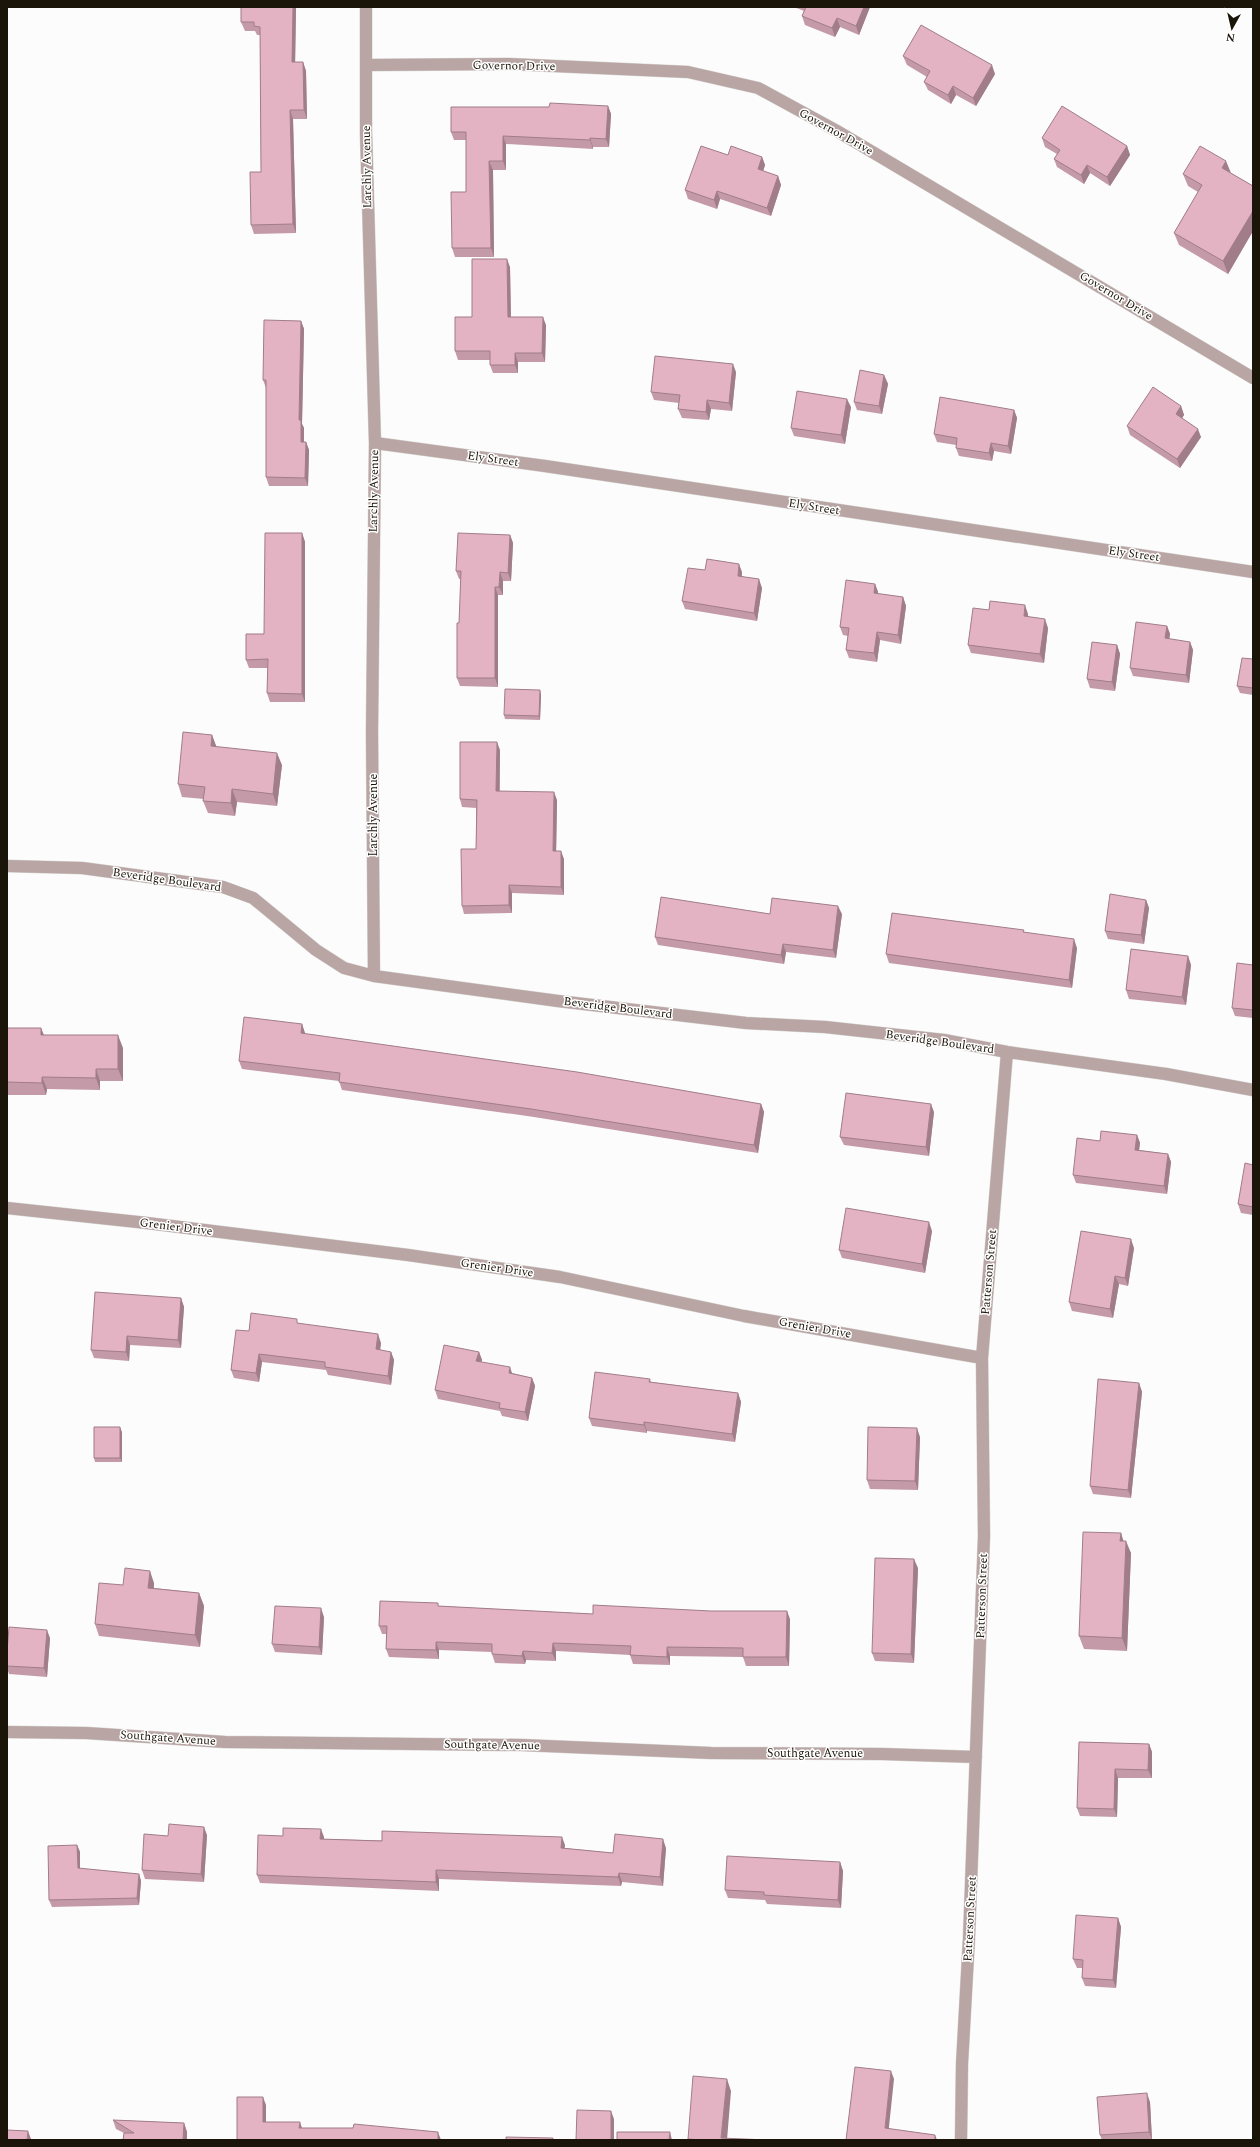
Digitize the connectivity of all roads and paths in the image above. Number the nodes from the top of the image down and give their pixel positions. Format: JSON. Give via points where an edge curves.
{"nodes":[{"id":1,"x":366,"y":7,"type":"edge"},
{"id":2,"x":366,"y":65,"type":"junction"},
{"id":3,"x":1253,"y":378,"type":"edge"},
{"id":4,"x":375,"y":443,"type":"junction"},
{"id":5,"x":1253,"y":572,"type":"edge"},
{"id":6,"x":7,"y":866,"type":"edge"},
{"id":7,"x":374,"y":976,"type":"junction"},
{"id":8,"x":1007,"y":1052,"type":"junction"},
{"id":9,"x":1253,"y":1090,"type":"edge"},
{"id":10,"x":7,"y":1208,"type":"edge"},
{"id":11,"x":982,"y":1358,"type":"junction"},
{"id":12,"x":7,"y":1732,"type":"edge"},
{"id":13,"x":976,"y":1757,"type":"junction"},
{"id":14,"x":961,"y":2140,"type":"edge"}],
"edges":[{"from":1,"to":2,"type":"street","name":"Larchly Avenue"},
{"from":2,"to":3,"type":"street","name":"Governor Drive","via":[[509,64],[688,72],[758,88],[837,131]]},
{"from":2,"to":4,"type":"street","name":"Larchly Avenue"},
{"from":4,"to":5,"type":"street","name":"Ely Street"},
{"from":4,"to":7,"type":"street","name":"Larchly Avenue","via":[[372,733]]},
{"from":6,"to":7,"type":"street","name":"Beveridge Boulevard","via":[[82,868],[223,887],[253,898],[316,950],[344,968]]},
{"from":7,"to":8,"type":"street","name":"Beveridge Boulevard","via":[[746,1023],[825,1027],[944,1040]]},
{"from":8,"to":9,"type":"street","name":"Beveridge Boulevard","via":[[1166,1074]]},
{"from":8,"to":11,"type":"street","name":"Patterson Street"},
{"from":10,"to":11,"type":"street","name":"Grenier Drive","via":[[392,1253],[560,1277],[744,1316]]},
{"from":11,"to":13,"type":"street","name":"Patterson Street","via":[[984,1536]]},
{"from":12,"to":13,"type":"street","name":"Southgate Avenue","via":[[86,1733],[225,1742],[522,1745],[710,1753]]},
{"from":13,"to":14,"type":"street","name":"Patterson Street"}]}
